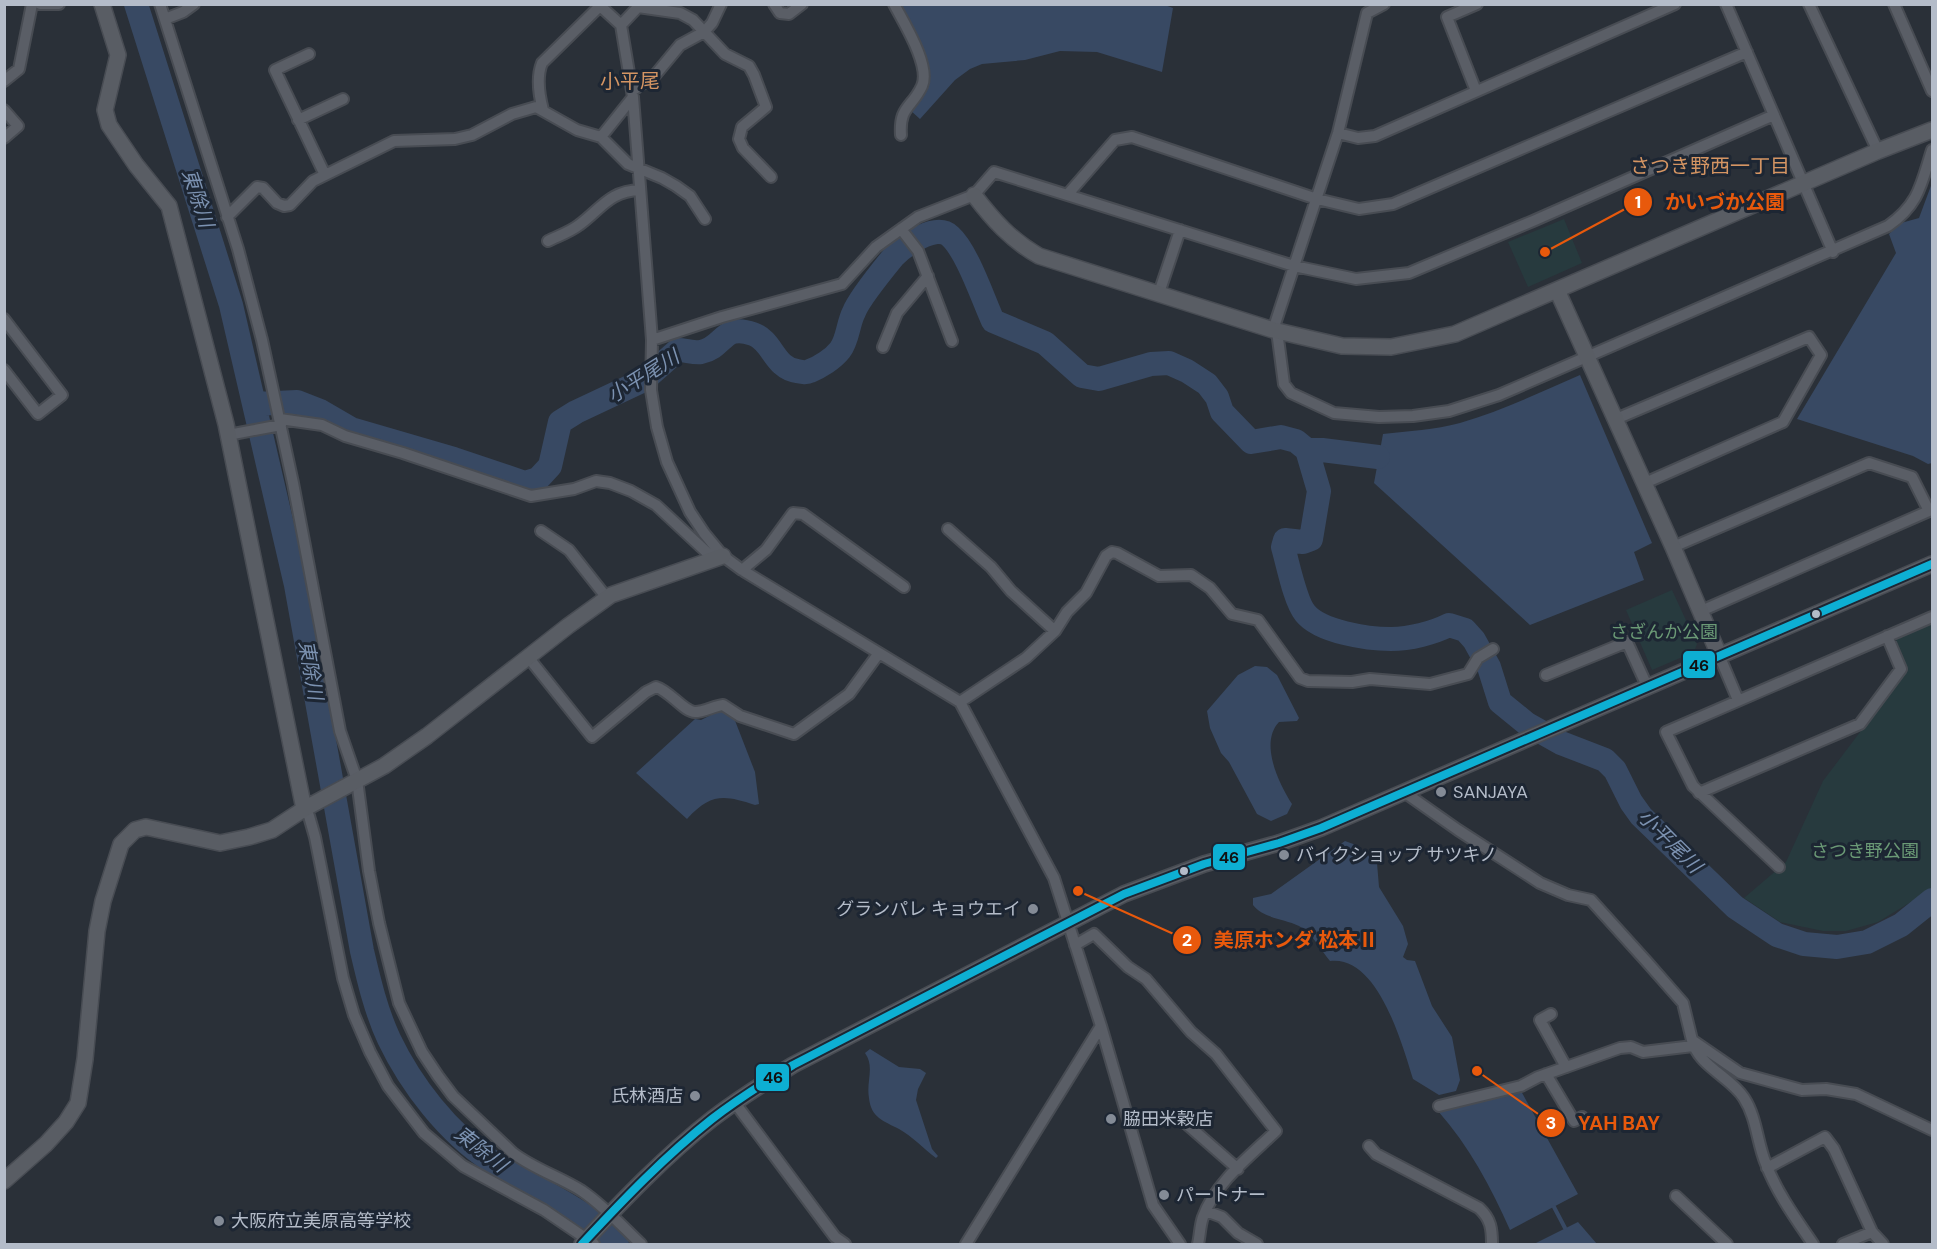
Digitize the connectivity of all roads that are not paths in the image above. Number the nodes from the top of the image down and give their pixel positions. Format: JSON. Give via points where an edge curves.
{"nodes":[{"id":1,"x":32,"y":4,"type":"edge"},
{"id":2,"x":40,"y":4,"type":"edge"},
{"id":3,"x":59,"y":4,"type":"edge"},
{"id":4,"x":102,"y":4,"type":"edge"},
{"id":5,"x":160,"y":4,"type":"edge"},
{"id":6,"x":194,"y":4,"type":"edge"},
{"id":7,"x":721,"y":4,"type":"edge"},
{"id":8,"x":774,"y":4,"type":"edge"},
{"id":9,"x":802,"y":4,"type":"edge"},
{"id":10,"x":894,"y":4,"type":"edge"},
{"id":11,"x":1384,"y":4,"type":"edge"},
{"id":12,"x":1477,"y":4,"type":"edge"},
{"id":13,"x":1675,"y":4,"type":"edge"},
{"id":14,"x":1726,"y":4,"type":"edge"},
{"id":15,"x":1809,"y":4,"type":"edge"},
{"id":16,"x":1894,"y":4,"type":"edge"},
{"id":17,"x":599,"y":5,"type":"edge"},
{"id":18,"x":165,"y":19,"type":"junction"},
{"id":19,"x":621,"y":25,"type":"junction"},
{"id":20,"x":704,"y":32,"type":"junction"},
{"id":21,"x":1747,"y":52,"type":"junction"},
{"id":22,"x":309,"y":54,"type":"dead end"},
{"id":23,"x":4,"y":81,"type":"edge"},
{"id":24,"x":1476,"y":91,"type":"junction"},
{"id":25,"x":1932,"y":92,"type":"edge"},
{"id":26,"x":632,"y":94,"type":"junction"},
{"id":27,"x":343,"y":99,"type":"dead end"},
{"id":28,"x":4,"y":110,"type":"edge"},
{"id":29,"x":543,"y":110,"type":"junction"},
{"id":30,"x":1774,"y":115,"type":"junction"},
{"id":31,"x":298,"y":120,"type":"junction"},
{"id":32,"x":1932,"y":130,"type":"edge"},
{"id":33,"x":1338,"y":134,"type":"junction"},
{"id":34,"x":901,"y":135,"type":"dead end"},
{"id":35,"x":601,"y":137,"type":"junction"},
{"id":36,"x":4,"y":138,"type":"edge"},
{"id":37,"x":1932,"y":150,"type":"edge"},
{"id":38,"x":1878,"y":151,"type":"junction"},
{"id":39,"x":637,"y":168,"type":"junction"},
{"id":40,"x":325,"y":175,"type":"junction"},
{"id":41,"x":771,"y":177,"type":"dead end"},
{"id":42,"x":1803,"y":184,"type":"junction"},
{"id":43,"x":640,"y":190,"type":"junction"},
{"id":44,"x":1068,"y":194,"type":"junction"},
{"id":45,"x":974,"y":195,"type":"junction"},
{"id":46,"x":1317,"y":199,"type":"junction"},
{"id":47,"x":227,"y":217,"type":"junction"},
{"id":48,"x":705,"y":219,"type":"dead end"},
{"id":49,"x":901,"y":229,"type":"junction"},
{"id":50,"x":1180,"y":230,"type":"junction"},
{"id":51,"x":548,"y":241,"type":"dead end"},
{"id":52,"x":1833,"y":252,"type":"junction"},
{"id":53,"x":1294,"y":266,"type":"junction"},
{"id":54,"x":928,"y":276,"type":"junction"},
{"id":55,"x":1557,"y":290,"type":"junction"},
{"id":56,"x":1159,"y":293,"type":"junction"},
{"id":57,"x":4,"y":319,"type":"edge"},
{"id":58,"x":1275,"y":331,"type":"junction"},
{"id":59,"x":652,"y":340,"type":"junction"},
{"id":60,"x":952,"y":341,"type":"dead end"},
{"id":61,"x":883,"y":347,"type":"dead end"},
{"id":62,"x":1588,"y":357,"type":"junction"},
{"id":63,"x":4,"y":370,"type":"edge"},
{"id":64,"x":1616,"y":419,"type":"junction"},
{"id":65,"x":280,"y":422,"type":"junction"},
{"id":66,"x":228,"y":435,"type":"junction"},
{"id":67,"x":1645,"y":483,"type":"junction"},
{"id":68,"x":948,"y":529,"type":"dead end"},
{"id":69,"x":541,"y":531,"type":"dead end"},
{"id":70,"x":1673,"y":547,"type":"junction"},
{"id":71,"x":719,"y":557,"type":"junction"},
{"id":72,"x":1932,"y":564,"type":"edge"},
{"id":73,"x":742,"y":570,"type":"junction"},
{"id":74,"x":904,"y":587,"type":"dead end"},
{"id":75,"x":607,"y":598,"type":"junction"},
{"id":76,"x":1701,"y":611,"type":"junction"},
{"id":77,"x":1932,"y":617,"type":"edge"},
{"id":78,"x":1056,"y":631,"type":"junction"},
{"id":79,"x":1887,"y":636,"type":"junction"},
{"id":80,"x":1493,"y":649,"type":"dead end"},
{"id":81,"x":879,"y":653,"type":"junction"},
{"id":82,"x":1719,"y":655,"type":"junction"},
{"id":83,"x":528,"y":657,"type":"junction"},
{"id":84,"x":1546,"y":675,"type":"dead end"},
{"id":85,"x":1647,"y":686,"type":"junction"},
{"id":86,"x":1738,"y":700,"type":"junction"},
{"id":87,"x":960,"y":702,"type":"junction"},
{"id":88,"x":355,"y":782,"type":"junction"},
{"id":89,"x":1404,"y":792,"type":"junction"},
{"id":90,"x":1699,"y":793,"type":"junction"},
{"id":91,"x":308,"y":806,"type":"junction"},
{"id":92,"x":1779,"y":867,"type":"dead end"},
{"id":93,"x":1069,"y":922,"type":"junction"},
{"id":94,"x":1075,"y":945,"type":"junction"},
{"id":95,"x":1551,"y":1014,"type":"dead end"},
{"id":96,"x":1101,"y":1026,"type":"junction"},
{"id":97,"x":1693,"y":1043,"type":"junction"},
{"id":98,"x":1566,"y":1067,"type":"junction"},
{"id":99,"x":1546,"y":1074,"type":"junction"},
{"id":100,"x":735,"y":1103,"type":"junction"},
{"id":101,"x":1439,"y":1106,"type":"dead end"},
{"id":102,"x":1582,"y":1116,"type":"dead end"},
{"id":103,"x":1182,"y":1120,"type":"dead end"},
{"id":104,"x":1932,"y":1130,"type":"edge"},
{"id":105,"x":1369,"y":1146,"type":"dead end"},
{"id":106,"x":1767,"y":1168,"type":"junction"},
{"id":107,"x":1238,"y":1169,"type":"junction"},
{"id":108,"x":4,"y":1181,"type":"edge"},
{"id":109,"x":1676,"y":1196,"type":"dead end"},
{"id":110,"x":1206,"y":1211,"type":"junction"},
{"id":111,"x":609,"y":1217,"type":"junction"},
{"id":112,"x":1872,"y":1232,"type":"junction"},
{"id":113,"x":588,"y":1241,"type":"edge"},
{"id":114,"x":641,"y":1245,"type":"edge"},
{"id":115,"x":845,"y":1245,"type":"edge"},
{"id":116,"x":966,"y":1245,"type":"edge"},
{"id":117,"x":1180,"y":1245,"type":"edge"},
{"id":118,"x":1198,"y":1245,"type":"edge"},
{"id":119,"x":1257,"y":1245,"type":"edge"},
{"id":120,"x":1491,"y":1245,"type":"edge"},
{"id":121,"x":1726,"y":1245,"type":"edge"},
{"id":122,"x":1813,"y":1245,"type":"edge"},
{"id":123,"x":1843,"y":1245,"type":"edge"},
{"id":124,"x":1883,"y":1245,"type":"edge"}],
"edges":[{"from":1,"to":23,"type":"street","via":[[19,69]]},
{"from":2,"to":3,"type":"street"},
{"from":4,"to":66,"type":"street","via":[[118,54],[105,110],[109,125],[169,206]]},
{"from":5,"to":18,"type":"street"},
{"from":6,"to":18,"type":"street"},
{"from":7,"to":20,"type":"street"},
{"from":8,"to":9,"type":"street","via":[[780,13],[789,14]]},
{"from":10,"to":34,"type":"street","via":[[915,44],[924,74],[922,86],[900,120]]},
{"from":11,"to":33,"type":"street","via":[[1367,13]]},
{"from":12,"to":24,"type":"street","via":[[1447,17]]},
{"from":13,"to":24,"type":"street"},
{"from":14,"to":21,"type":"street"},
{"from":15,"to":38,"type":"street"},
{"from":16,"to":25,"type":"street"},
{"from":17,"to":19,"type":"street"},
{"from":17,"to":29,"type":"street","via":[[542,63],[539,72]]},
{"from":18,"to":47,"type":"street"},
{"from":19,"to":20,"type":"street","via":[[638,7],[680,13]]},
{"from":19,"to":26,"type":"street"},
{"from":20,"to":26,"type":"street","via":[[680,45],[656,74]]},
{"from":20,"to":41,"type":"street","via":[[725,54],[749,66],[754,75],[766,107],[742,127],[739,139]]},
{"from":21,"to":30,"type":"street"},
{"from":21,"to":46,"type":"street","via":[[1393,204],[1359,209]]},
{"from":22,"to":31,"type":"street","via":[[274,70]]},
{"from":24,"to":33,"type":"street","via":[[1375,136]]},
{"from":26,"to":35,"type":"street"},
{"from":26,"to":39,"type":"street"},
{"from":27,"to":31,"type":"street"},
{"from":28,"to":36,"type":"street","via":[[18,126]]},
{"from":29,"to":35,"type":"street","via":[[559,122]]},
{"from":29,"to":40,"type":"street","via":[[528,108],[455,139],[394,141]]},
{"from":30,"to":42,"type":"street"},
{"from":30,"to":53,"type":"street","via":[[1409,273],[1356,279]]},
{"from":31,"to":40,"type":"street"},
{"from":32,"to":38,"type":"street"},
{"from":33,"to":46,"type":"street"},
{"from":35,"to":39,"type":"street"},
{"from":37,"to":52,"type":"street","via":[[1917,199],[1903,216]]},
{"from":38,"to":42,"type":"street"},
{"from":39,"to":43,"type":"street"},
{"from":39,"to":48,"type":"street","via":[[690,196]]},
{"from":40,"to":47,"type":"street","via":[[313,181],[290,205],[277,203],[263,188],[257,188]]},
{"from":42,"to":52,"type":"street"},
{"from":42,"to":55,"type":"street"},
{"from":43,"to":51,"type":"street","via":[[612,196],[577,226]]},
{"from":43,"to":59,"type":"street"},
{"from":44,"to":45,"type":"street","via":[[994,172]]},
{"from":44,"to":46,"type":"street","via":[[1115,140],[1132,137]]},
{"from":44,"to":50,"type":"street"},
{"from":45,"to":49,"type":"street","via":[[918,217]]},
{"from":45,"to":56,"type":"street","via":[[1003,231],[1039,256]]},
{"from":46,"to":53,"type":"street"},
{"from":47,"to":65,"type":"street","via":[[262,340]]},
{"from":49,"to":54,"type":"street","via":[[918,251]]},
{"from":49,"to":59,"type":"street","via":[[876,246],[842,284]]},
{"from":50,"to":53,"type":"street"},
{"from":50,"to":56,"type":"street"},
{"from":52,"to":62,"type":"street"},
{"from":53,"to":58,"type":"street"},
{"from":54,"to":60,"type":"street"},
{"from":54,"to":61,"type":"street","via":[[897,313]]},
{"from":55,"to":58,"type":"street","via":[[1455,334],[1391,347],[1342,346]]},
{"from":55,"to":62,"type":"street"},
{"from":56,"to":58,"type":"street"},
{"from":57,"to":63,"type":"street","via":[[62,395],[38,414]]},
{"from":58,"to":62,"type":"street","via":[[1284,384],[1291,393],[1334,413],[1379,417],[1449,411],[1500,395]]},
{"from":59,"to":71,"type":"street","via":[[651,390],[667,462],[690,512]]},
{"from":62,"to":64,"type":"street"},
{"from":64,"to":67,"type":"street"},
{"from":64,"to":67,"type":"street","via":[[1809,337],[1821,355],[1783,422]]},
{"from":65,"to":66,"type":"street"},
{"from":65,"to":71,"type":"street","via":[[322,425],[345,436],[531,496],[596,481],[610,483],[656,506]]},
{"from":65,"to":88,"type":"street","via":[[340,731]]},
{"from":66,"to":91,"type":"street"},
{"from":67,"to":70,"type":"street"},
{"from":68,"to":78,"type":"street"},
{"from":69,"to":75,"type":"street","via":[[568,550]]},
{"from":70,"to":76,"type":"street"},
{"from":70,"to":76,"type":"street","via":[[1869,463],[1912,477],[1929,511]]},
{"from":71,"to":73,"type":"street"},
{"from":71,"to":75,"type":"street"},
{"from":72,"to":82,"type":"street"},
{"from":73,"to":74,"type":"street","via":[[766,550],[793,513],[803,514]]},
{"from":73,"to":81,"type":"street"},
{"from":75,"to":83,"type":"street"},
{"from":76,"to":82,"type":"street"},
{"from":77,"to":79,"type":"street"},
{"from":78,"to":80,"type":"street","via":[[1112,552],[1160,576],[1191,575],[1202,581],[1232,614],[1258,620],[1300,678],[1308,681],[1430,684],[1468,674],[1478,657]]},
{"from":78,"to":87,"type":"street","via":[[1026,658]]},
{"from":79,"to":86,"type":"street"},
{"from":79,"to":90,"type":"street","via":[[1901,669],[1860,724]]},
{"from":81,"to":83,"type":"street","via":[[849,694],[794,734],[740,716],[723,705],[691,711],[656,687],[592,737]]},
{"from":81,"to":87,"type":"street"},
{"from":82,"to":85,"type":"street"},
{"from":82,"to":86,"type":"street"},
{"from":83,"to":88,"type":"street","via":[[427,736]]},
{"from":84,"to":85,"type":"street","via":[[1627,642]]},
{"from":85,"to":89,"type":"street"},
{"from":86,"to":90,"type":"street","via":[[1666,732]]},
{"from":87,"to":93,"type":"street","via":[[1054,878]]},
{"from":88,"to":91,"type":"street"},
{"from":88,"to":111,"type":"street","via":[[381,933],[399,1003],[422,1052],[453,1096],[513,1153],[584,1193]]},
{"from":89,"to":93,"type":"street","via":[[1322,828],[1161,879]]},
{"from":89,"to":97,"type":"street","via":[[1540,883],[1591,900],[1683,1003]]},
{"from":90,"to":92,"type":"street"},
{"from":91,"to":108,"type":"street","via":[[272,830],[220,843],[146,827],[135,830],[122,844],[97,932],[78,1103],[46,1144]]},
{"from":91,"to":113,"type":"street","via":[[343,978],[354,1015],[388,1086],[424,1132],[463,1166],[544,1210]]},
{"from":93,"to":94,"type":"street"},
{"from":93,"to":100,"type":"street","via":[[793,1065]]},
{"from":94,"to":96,"type":"street"},
{"from":94,"to":107,"type":"street","via":[[1094,934],[1146,979],[1191,1032],[1216,1054],[1276,1131]]},
{"from":95,"to":98,"type":"street","via":[[1540,1020]]},
{"from":96,"to":116,"type":"street"},
{"from":96,"to":117,"type":"street","via":[[1153,1205]]},
{"from":97,"to":98,"type":"street","via":[[1643,1053],[1631,1047],[1620,1048]]},
{"from":97,"to":104,"type":"street","via":[[1740,1073],[1802,1090],[1856,1094]]},
{"from":97,"to":106,"type":"street","via":[[1700,1056],[1734,1084],[1745,1099]]},
{"from":98,"to":99,"type":"street"},
{"from":99,"to":101,"type":"street","via":[[1521,1086]]},
{"from":99,"to":102,"type":"street","via":[[1574,1121]]},
{"from":100,"to":111,"type":"street","via":[[653,1172]]},
{"from":100,"to":115,"type":"street","via":[[835,1237]]},
{"from":103,"to":107,"type":"street"},
{"from":105,"to":120,"type":"street","via":[[1376,1154],[1479,1208],[1493,1227]]},
{"from":106,"to":112,"type":"street","via":[[1825,1137]]},
{"from":106,"to":122,"type":"street"},
{"from":107,"to":110,"type":"street","via":[[1212,1198]]},
{"from":109,"to":121,"type":"street"},
{"from":110,"to":118,"type":"street"},
{"from":110,"to":119,"type":"street","via":[[1222,1217]]},
{"from":111,"to":113,"type":"street"},
{"from":111,"to":114,"type":"street"},
{"from":112,"to":123,"type":"street"},
{"from":112,"to":124,"type":"street"}]}
